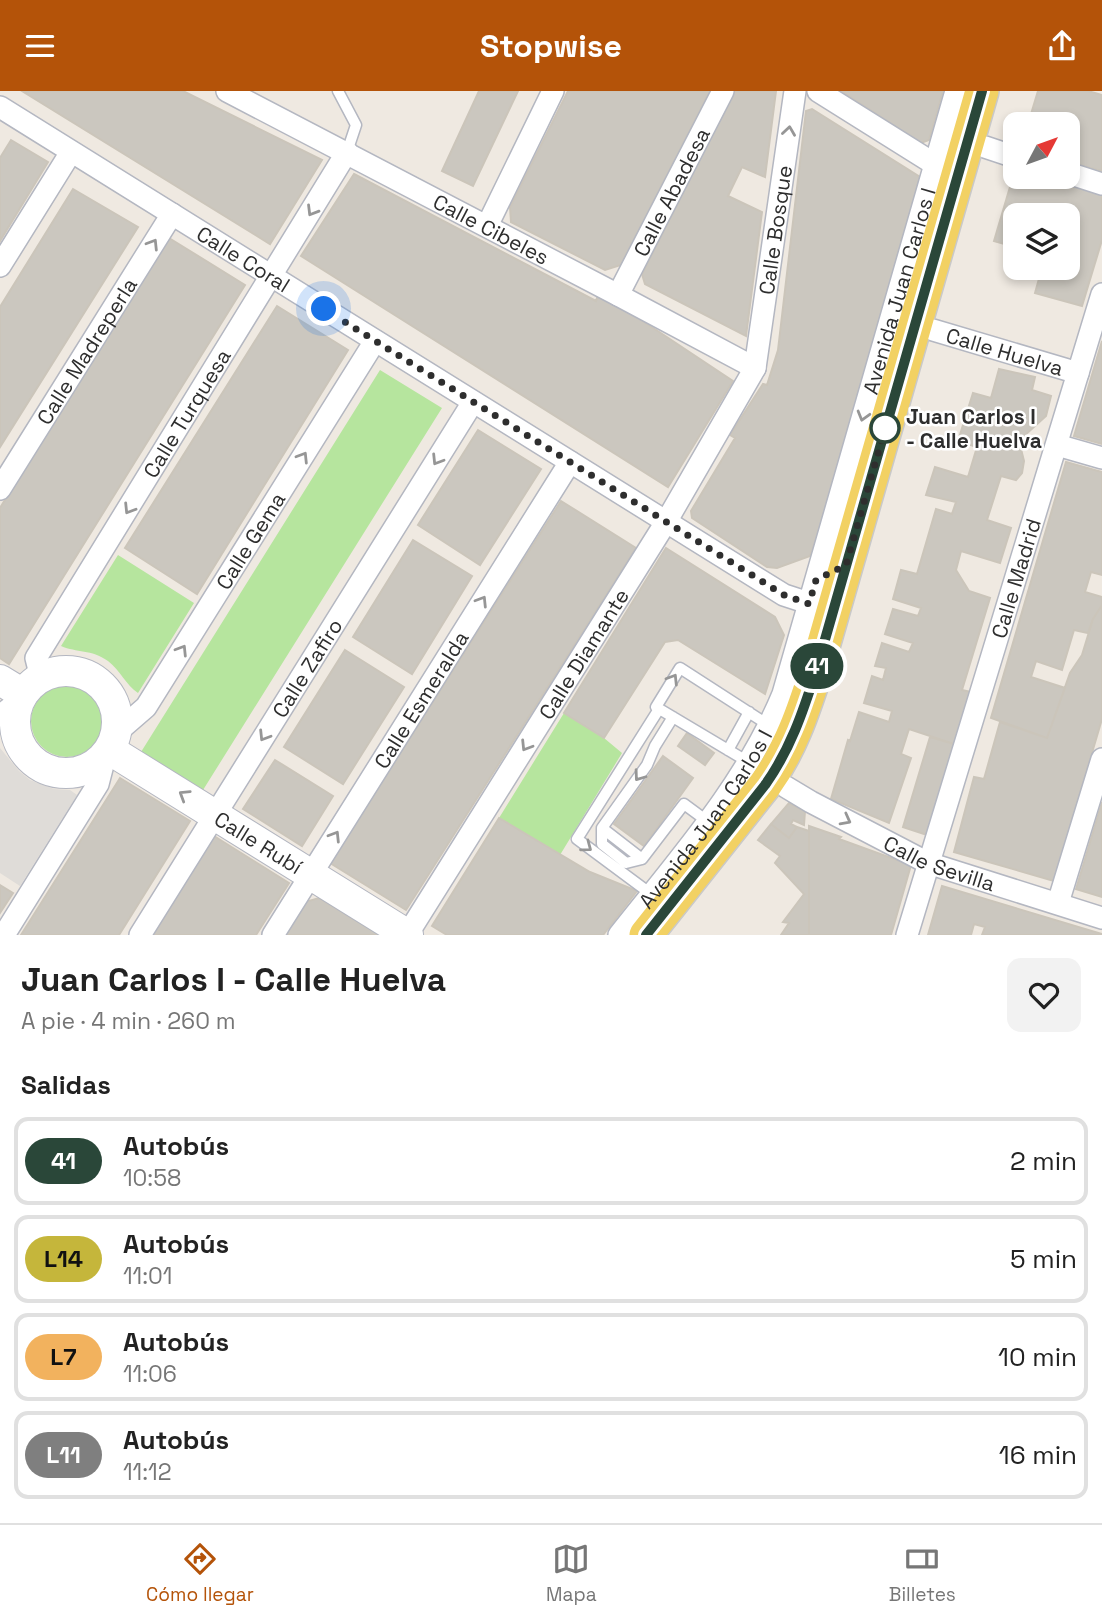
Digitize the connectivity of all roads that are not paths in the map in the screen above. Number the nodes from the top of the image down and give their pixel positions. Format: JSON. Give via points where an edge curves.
{"nodes":[{"id":1,"x":227,"y":91,"type":"edge"},
{"id":2,"x":338,"y":91,"type":"edge"},
{"id":3,"x":554,"y":91,"type":"edge"},
{"id":4,"x":723,"y":91,"type":"edge"},
{"id":5,"x":795,"y":91,"type":"edge"},
{"id":6,"x":818,"y":91,"type":"edge"},
{"id":7,"x":957,"y":91,"type":"edge"},
{"id":8,"x":982,"y":91,"type":"edge"},
{"id":9,"x":1001,"y":91,"type":"edge"},
{"id":10,"x":0,"y":107,"type":"edge"},
{"id":11,"x":71,"y":152,"type":"junction"},
{"id":12,"x":347,"y":152,"type":"junction"},
{"id":13,"x":1000,"y":152,"type":"edge"},
{"id":14,"x":947,"y":169,"type":"junction"},
{"id":15,"x":1080,"y":177,"type":"edge"},
{"id":16,"x":1102,"y":184,"type":"edge"},
{"id":17,"x":172,"y":214,"type":"junction"},
{"id":18,"x":487,"y":226,"type":"junction"},
{"id":19,"x":0,"y":266,"type":"edge"},
{"id":20,"x":272,"y":277,"type":"junction"},
{"id":21,"x":1102,"y":294,"type":"edge"},
{"id":22,"x":618,"y":295,"type":"junction"},
{"id":23,"x":924,"y":327,"type":"junction"},
{"id":24,"x":375,"y":341,"type":"junction"},
{"id":25,"x":755,"y":368,"type":"junction"},
{"id":26,"x":1078,"y":373,"type":"junction"},
{"id":27,"x":473,"y":402,"type":"junction"},
{"id":28,"x":1057,"y":445,"type":"junction"},
{"id":29,"x":1102,"y":458,"type":"edge"},
{"id":30,"x":570,"y":462,"type":"junction"},
{"id":31,"x":0,"y":489,"type":"edge"},
{"id":32,"x":666,"y":522,"type":"junction"},
{"id":33,"x":846,"y":565,"type":"junction"},
{"id":34,"x":816,"y":580,"type":"junction"},
{"id":35,"x":831,"y":610,"type":"junction"},
{"id":36,"x":802,"y":628,"type":"junction"},
{"id":37,"x":819,"y":658,"type":"junction"},
{"id":38,"x":17,"y":694,"type":"edge"},
{"id":39,"x":659,"y":709,"type":"junction"},
{"id":40,"x":748,"y":712,"type":"junction"},
{"id":41,"x":673,"y":717,"type":"junction"},
{"id":42,"x":770,"y":726,"type":"junction"},
{"id":43,"x":110,"y":747,"type":"junction"},
{"id":44,"x":728,"y":750,"type":"junction"},
{"id":45,"x":1102,"y":759,"type":"edge"},
{"id":46,"x":769,"y":775,"type":"junction"},
{"id":47,"x":215,"y":814,"type":"junction"},
{"id":48,"x":717,"y":828,"type":"junction"},
{"id":49,"x":928,"y":863,"type":"junction"},
{"id":50,"x":311,"y":874,"type":"junction"},
{"id":51,"x":1058,"y":903,"type":"junction"},
{"id":52,"x":662,"y":912,"type":"edge"},
{"id":53,"x":1102,"y":918,"type":"edge"},
{"id":54,"x":4,"y":935,"type":"edge"},
{"id":55,"x":140,"y":935,"type":"edge"},
{"id":56,"x":273,"y":935,"type":"edge"},
{"id":57,"x":407,"y":935,"type":"edge"},
{"id":58,"x":619,"y":935,"type":"edge"},
{"id":59,"x":646,"y":935,"type":"edge"},
{"id":60,"x":907,"y":935,"type":"edge"}],
"edges":[{"from":1,"to":12,"type":"street","name":"Calle Cibeles"},
{"from":2,"to":12,"type":"lane","via":[[356,125]]},
{"from":3,"to":18,"type":"street"},
{"from":4,"to":22,"type":"street","name":"Calle Abadesa"},
{"from":25,"to":5,"type":"street","name":"Calle Bosque","one_way":true},
{"from":6,"to":14,"type":"street"},
{"from":7,"to":14,"type":"street","name":"Avenida Juan Carlos I"},
{"from":8,"to":14,"type":"main road","name":"Avenida Juan Carlos I"},
{"from":9,"to":13,"type":"main road","name":"Avenida Juan Carlos I"},
{"from":10,"to":11,"type":"street","name":"Calle Coral"},
{"from":11,"to":17,"type":"street","name":"Calle Coral"},
{"from":11,"to":19,"type":"street"},
{"from":12,"to":18,"type":"street","name":"Calle Cibeles"},
{"from":12,"to":20,"type":"street","name":"Calle Turquesa","one_way":true},
{"from":13,"to":23,"type":"main road","name":"Avenida Juan Carlos I"},
{"from":14,"to":23,"type":"main road","name":"Avenida Juan Carlos I"},
{"from":14,"to":34,"type":"street","name":"Avenida Juan Carlos I","one_way":true},
{"from":15,"to":16,"type":"street"},
{"from":17,"to":20,"type":"street","name":"Calle Coral"},
{"from":31,"to":17,"type":"street","name":"Calle Madreperla","one_way":true},
{"from":18,"to":22,"type":"street","name":"Calle Cibeles"},
{"from":20,"to":24,"type":"street","name":"Calle Coral"},
{"from":20,"to":38,"type":"street","name":"Calle Turquesa","one_way":true},
{"from":21,"to":26,"type":"street","name":"Calle Madrid"},
{"from":22,"to":25,"type":"street","name":"Calle Cibeles"},
{"from":23,"to":26,"type":"street","name":"Calle Huelva"},
{"from":23,"to":33,"type":"main road","name":"Avenida Juan Carlos I"},
{"from":23,"to":35,"type":"main road","name":"Avenida Juan Carlos I"},
{"from":24,"to":27,"type":"street","name":"Calle Coral"},
{"from":43,"to":24,"type":"street","name":"Calle Gema","one_way":true,"via":[[146,707]]},
{"from":25,"to":32,"type":"street","name":"Calle Diamante"},
{"from":26,"to":28,"type":"street","name":"Calle Madrid"},
{"from":27,"to":30,"type":"street","name":"Calle Coral"},
{"from":27,"to":47,"type":"street","name":"Calle Zafiro","one_way":true},
{"from":28,"to":29,"type":"street"},
{"from":28,"to":49,"type":"street","name":"Calle Madrid"},
{"from":30,"to":32,"type":"street","name":"Calle Coral"},
{"from":50,"to":30,"type":"street","name":"Calle Esmeralda","one_way":true},
{"from":32,"to":35,"type":"street","name":"Calle Coral","via":[[784,595]]},
{"from":32,"to":57,"type":"street","name":"Calle Diamante","one_way":true},
{"from":33,"to":34,"type":"street"},
{"from":33,"to":35,"type":"main road","name":"Avenida Juan Carlos I"},
{"from":34,"to":35,"type":"street","name":"Avenida Juan Carlos I"},
{"from":35,"to":36,"type":"street","name":"Avenida Juan Carlos I"},
{"from":35,"to":37,"type":"main road","name":"Avenida Juan Carlos I"},
{"from":35,"to":46,"type":"main road","name":"Avenida Juan Carlos I","via":[[813,739]]},
{"from":36,"to":37,"type":"street"},
{"from":36,"to":42,"type":"street","name":"Avenida Juan Carlos I"},
{"from":37,"to":46,"type":"main road","name":"Avenida Juan Carlos I","via":[[795,732],[782,761]]},
{"from":38,"to":43,"type":"main road","via":[[65,671],[96,681],[112,698],[117,717]]},
{"from":38,"to":43,"type":"main road","via":[[16,734],[38,766],[71,774],[88,769]]},
{"from":39,"to":40,"type":"lane","one_way":true,"via":[[656,707],[680,668]]},
{"from":39,"to":41,"type":"lane"},
{"from":39,"to":52,"type":"lane","one_way":true,"via":[[577,839]]},
{"from":40,"to":42,"type":"lane"},
{"from":40,"to":44,"type":"lane"},
{"from":41,"to":44,"type":"lane"},
{"from":41,"to":48,"type":"lane","one_way":true,"via":[[648,765],[602,828],[642,859],[684,804]]},
{"from":42,"to":46,"type":"street","name":"Avenida Juan Carlos I"},
{"from":47,"to":43,"type":"main road","name":"Calle Rubí","one_way":true},
{"from":43,"to":54,"type":"street","via":[[98,784]]},
{"from":44,"to":46,"type":"lane"},
{"from":45,"to":51,"type":"street"},
{"from":46,"to":48,"type":"main road","name":"Avenida Juan Carlos I"},
{"from":46,"to":49,"type":"street","name":"Calle Sevilla","one_way":true},
{"from":46,"to":52,"type":"main road","name":"Avenida Juan Carlos I"},
{"from":47,"to":50,"type":"main road","name":"Calle Rubí"},
{"from":47,"to":55,"type":"street","name":"Calle Zafiro"},
{"from":48,"to":52,"type":"main road","name":"Avenida Juan Carlos I"},
{"from":49,"to":51,"type":"street","name":"Calle Sevilla"},
{"from":49,"to":60,"type":"street","name":"Calle Madrid"},
{"from":50,"to":56,"type":"street","name":"Calle Esmeralda"},
{"from":50,"to":57,"type":"main road","name":"Calle Rubí"},
{"from":51,"to":53,"type":"street","name":"Calle Sevilla"},
{"from":52,"to":58,"type":"street","name":"Avenida Juan Carlos I"},
{"from":52,"to":59,"type":"main road","name":"Avenida Juan Carlos I"}]}
